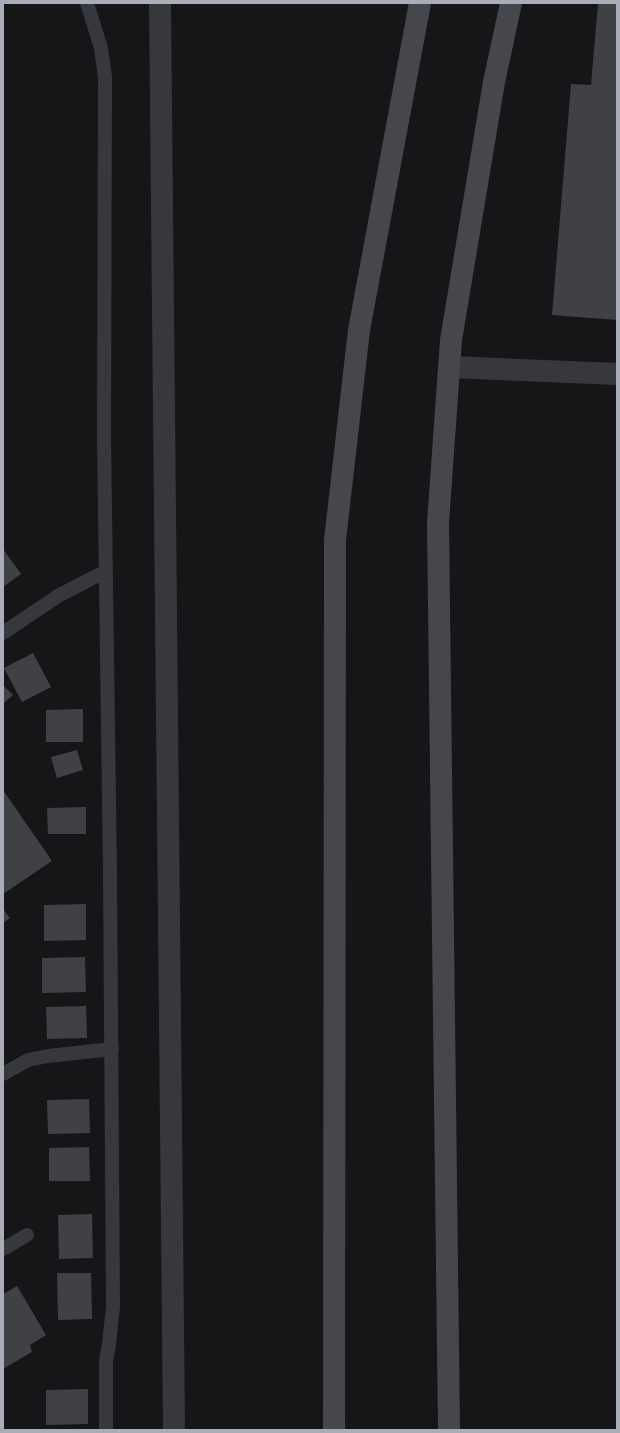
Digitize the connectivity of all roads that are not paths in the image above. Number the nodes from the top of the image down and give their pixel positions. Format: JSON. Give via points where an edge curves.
{"nodes":[{"id":1,"x":87,"y":3,"type":"edge"},
{"id":2,"x":160,"y":3,"type":"edge"},
{"id":3,"x":420,"y":3,"type":"edge"},
{"id":4,"x":511,"y":3,"type":"edge"},
{"id":5,"x":450,"y":367,"type":"junction"},
{"id":6,"x":617,"y":374,"type":"edge"},
{"id":7,"x":106,"y":571,"type":"junction"},
{"id":8,"x":3,"y":633,"type":"edge"},
{"id":9,"x":112,"y":1049,"type":"junction"},
{"id":10,"x":3,"y":1074,"type":"edge"},
{"id":11,"x":27,"y":1235,"type":"dead end"},
{"id":12,"x":3,"y":1249,"type":"edge"},
{"id":13,"x":106,"y":1430,"type":"edge"},
{"id":14,"x":174,"y":1430,"type":"edge"},
{"id":15,"x":334,"y":1430,"type":"edge"},
{"id":16,"x":449,"y":1430,"type":"edge"}],
"edges":[{"from":1,"to":7,"type":"lane","via":[[101,48],[105,77]]},
{"from":2,"to":14,"type":"street"},
{"from":3,"to":15,"type":"main road","via":[[359,330],[335,540]]},
{"from":4,"to":5,"type":"main road","via":[[494,82],[451,340]]},
{"from":5,"to":6,"type":"street"},
{"from":5,"to":16,"type":"main road","via":[[438,523]]},
{"from":7,"to":8,"type":"lane","via":[[58,596]]},
{"from":7,"to":9,"type":"lane"},
{"from":9,"to":10,"type":"lane","via":[[28,1060]]},
{"from":9,"to":13,"type":"lane","via":[[113,1307],[106,1361]]},
{"from":11,"to":12,"type":"lane"}]}
